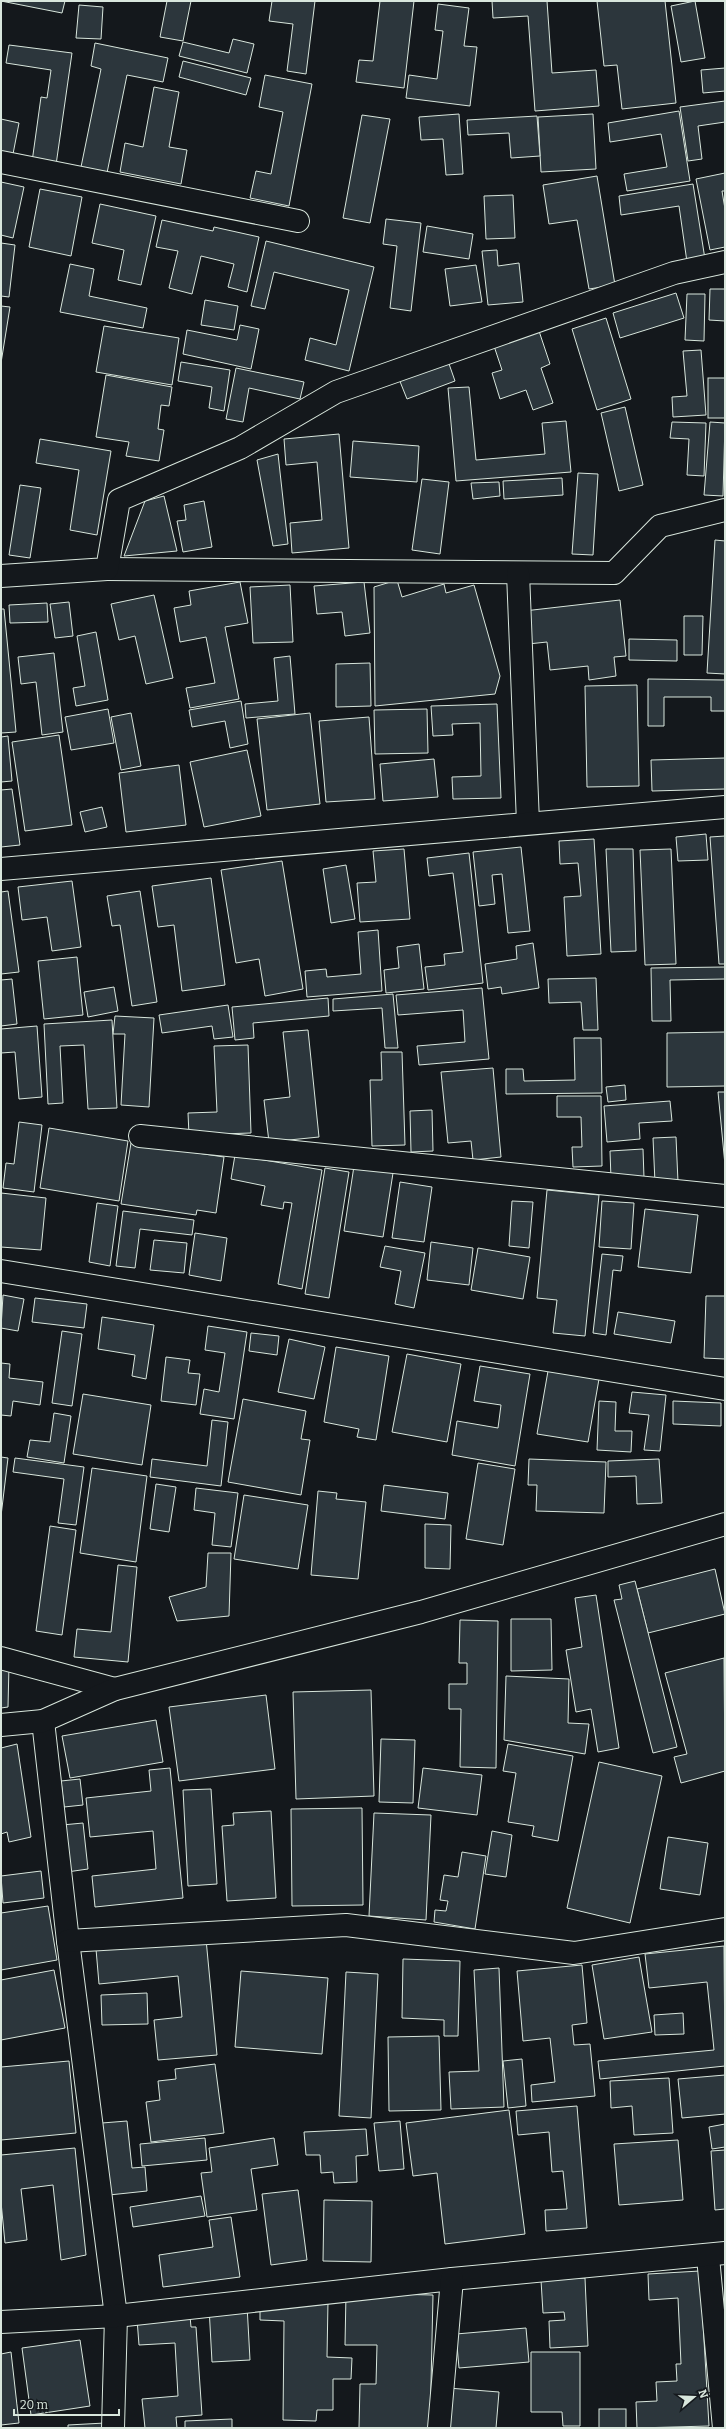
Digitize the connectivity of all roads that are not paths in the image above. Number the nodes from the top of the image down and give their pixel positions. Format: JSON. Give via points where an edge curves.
{"nodes":[{"id":1,"x":1,"y":162,"type":"edge"},
{"id":2,"x":298,"y":222,"type":"dead end"},
{"id":3,"x":725,"y":262,"type":"edge"},
{"id":4,"x":725,"y":510,"type":"edge"},
{"id":5,"x":107,"y":569,"type":"junction"},
{"id":6,"x":518,"y":573,"type":"junction"},
{"id":7,"x":1,"y":576,"type":"edge"},
{"id":8,"x":725,"y":807,"type":"edge"},
{"id":9,"x":528,"y":823,"type":"junction"},
{"id":10,"x":1,"y":869,"type":"edge"},
{"id":11,"x":140,"y":1136,"type":"dead end"},
{"id":12,"x":725,"y":1196,"type":"edge"},
{"id":13,"x":1,"y":1271,"type":"edge"},
{"id":14,"x":725,"y":1388,"type":"edge"},
{"id":15,"x":725,"y":1524,"type":"edge"},
{"id":16,"x":1,"y":1658,"type":"edge"},
{"id":17,"x":115,"y":1689,"type":"junction"},
{"id":18,"x":43,"y":1721,"type":"junction"},
{"id":19,"x":1,"y":1725,"type":"edge"},
{"id":20,"x":725,"y":1929,"type":"edge"},
{"id":21,"x":68,"y":1941,"type":"junction"},
{"id":22,"x":717,"y":2255,"type":"edge"},
{"id":23,"x":452,"y":2279,"type":"junction"},
{"id":24,"x":116,"y":2316,"type":"junction"},
{"id":25,"x":1,"y":2322,"type":"edge"},
{"id":26,"x":113,"y":2428,"type":"edge"},
{"id":27,"x":439,"y":2428,"type":"edge"},
{"id":28,"x":724,"y":2428,"type":"edge"}],
"edges":[{"from":1,"to":2,"type":"street"},
{"from":3,"to":5,"type":"street","via":[[674,273],[336,392],[240,448],[119,500]]},
{"from":4,"to":6,"type":"street","via":[[660,526],[614,573]]},
{"from":5,"to":6,"type":"street"},
{"from":5,"to":7,"type":"street"},
{"from":6,"to":9,"type":"street"},
{"from":8,"to":9,"type":"street"},
{"from":9,"to":10,"type":"street"},
{"from":11,"to":12,"type":"street"},
{"from":13,"to":14,"type":"street"},
{"from":15,"to":17,"type":"street","via":[[421,1612]]},
{"from":16,"to":17,"type":"street"},
{"from":17,"to":18,"type":"street"},
{"from":18,"to":19,"type":"street"},
{"from":18,"to":21,"type":"street"},
{"from":20,"to":21,"type":"street","via":[[574,1953],[346,1925]]},
{"from":21,"to":24,"type":"street"},
{"from":22,"to":23,"type":"street"},
{"from":22,"to":28,"type":"street"},
{"from":23,"to":24,"type":"street"},
{"from":23,"to":27,"type":"street"},
{"from":24,"to":25,"type":"street"},
{"from":24,"to":26,"type":"street"}]}
